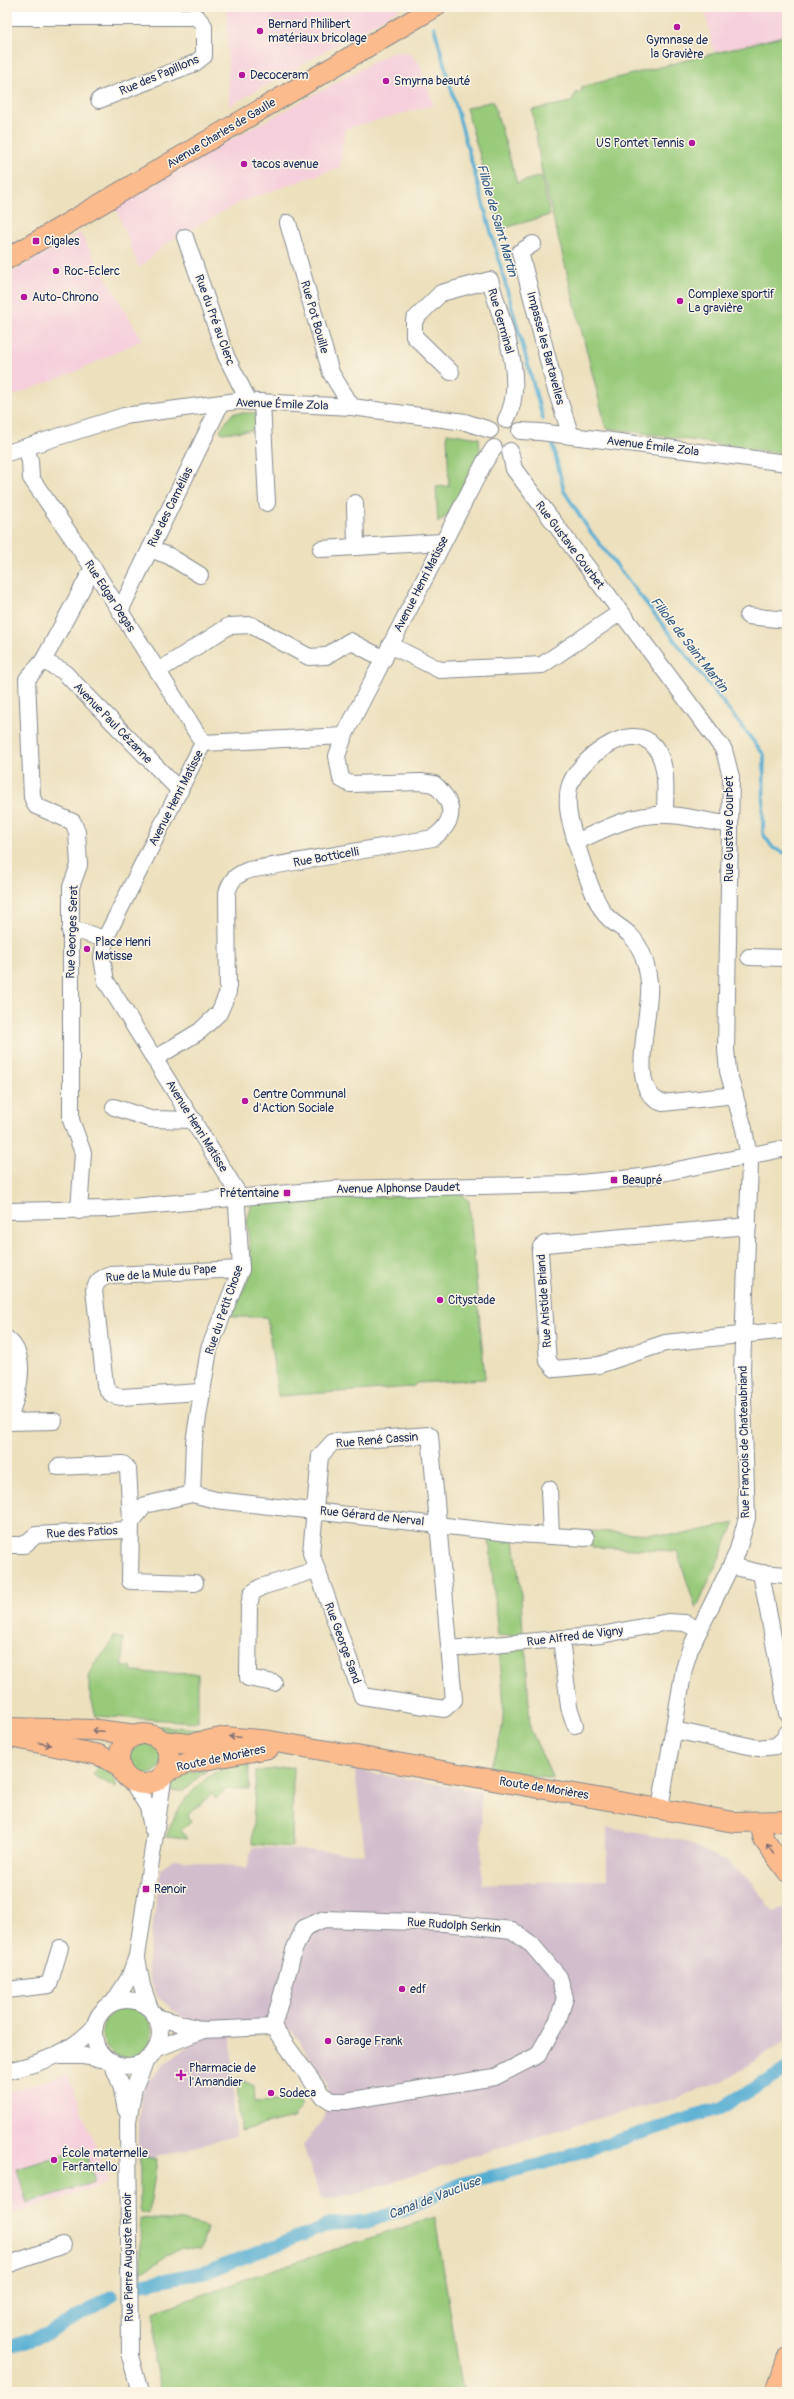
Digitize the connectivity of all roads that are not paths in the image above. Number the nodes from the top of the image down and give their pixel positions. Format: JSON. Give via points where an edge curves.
{"nodes":[{"id":1,"x":435,"y":7,"type":"edge"},
{"id":2,"x":7,"y":17,"type":"edge"},
{"id":3,"x":99,"y":100,"type":"dead end"},
{"id":4,"x":288,"y":222,"type":"dead end"},
{"id":5,"x":185,"y":237,"type":"dead end"},
{"id":6,"x":533,"y":244,"type":"dead end"},
{"id":7,"x":7,"y":259,"type":"edge"},
{"id":8,"x":451,"y":372,"type":"dead end"},
{"id":9,"x":255,"y":402,"type":"junction"},
{"id":10,"x":220,"y":403,"type":"junction"},
{"id":11,"x":352,"y":407,"type":"junction"},
{"id":12,"x":506,"y":420,"type":"junction"},
{"id":13,"x":490,"y":430,"type":"junction"},
{"id":14,"x":520,"y":432,"type":"junction"},
{"id":15,"x":571,"y":436,"type":"junction"},
{"id":16,"x":26,"y":447,"type":"junction"},
{"id":17,"x":494,"y":448,"type":"junction"},
{"id":18,"x":510,"y":451,"type":"junction"},
{"id":19,"x":7,"y":453,"type":"edge"},
{"id":20,"x":787,"y":463,"type":"edge"},
{"id":21,"x":267,"y":503,"type":"dead end"},
{"id":22,"x":354,"y":504,"type":"dead end"},
{"id":23,"x":443,"y":542,"type":"junction"},
{"id":24,"x":356,"y":547,"type":"junction"},
{"id":25,"x":150,"y":548,"type":"junction"},
{"id":26,"x":321,"y":549,"type":"dead end"},
{"id":27,"x":93,"y":568,"type":"junction"},
{"id":28,"x":200,"y":575,"type":"dead end"},
{"id":29,"x":120,"y":611,"type":"junction"},
{"id":30,"x":621,"y":612,"type":"junction"},
{"id":31,"x":748,"y":616,"type":"dead end"},
{"id":32,"x":787,"y":620,"type":"edge"},
{"id":33,"x":387,"y":652,"type":"junction"},
{"id":34,"x":43,"y":661,"type":"junction"},
{"id":35,"x":158,"y":672,"type":"junction"},
{"id":36,"x":344,"y":736,"type":"junction"},
{"id":37,"x":203,"y":744,"type":"junction"},
{"id":38,"x":180,"y":791,"type":"junction"},
{"id":39,"x":666,"y":814,"type":"junction"},
{"id":40,"x":730,"y":824,"type":"junction"},
{"id":41,"x":576,"y":842,"type":"junction"},
{"id":42,"x":70,"y":931,"type":"junction"},
{"id":43,"x":105,"y":939,"type":"junction"},
{"id":44,"x":748,"y":956,"type":"dead end"},
{"id":45,"x":787,"y":958,"type":"edge"},
{"id":46,"x":154,"y":1059,"type":"junction"},
{"id":47,"x":736,"y":1094,"type":"junction"},
{"id":48,"x":114,"y":1107,"type":"dead end"},
{"id":49,"x":194,"y":1120,"type":"junction"},
{"id":50,"x":787,"y":1148,"type":"edge"},
{"id":51,"x":749,"y":1156,"type":"junction"},
{"id":52,"x":237,"y":1198,"type":"junction"},
{"id":53,"x":79,"y":1210,"type":"junction"},
{"id":54,"x":7,"y":1211,"type":"edge"},
{"id":55,"x":748,"y":1226,"type":"junction"},
{"id":56,"x":241,"y":1269,"type":"junction"},
{"id":57,"x":787,"y":1330,"type":"edge"},
{"id":58,"x":744,"y":1335,"type":"junction"},
{"id":59,"x":7,"y":1339,"type":"edge"},
{"id":60,"x":200,"y":1392,"type":"junction"},
{"id":61,"x":54,"y":1421,"type":"dead end"},
{"id":62,"x":8,"y":1422,"type":"edge"},
{"id":63,"x":58,"y":1467,"type":"dead end"},
{"id":64,"x":549,"y":1489,"type":"dead end"},
{"id":65,"x":192,"y":1494,"type":"junction"},
{"id":66,"x":315,"y":1511,"type":"junction"},
{"id":67,"x":131,"y":1520,"type":"junction"},
{"id":68,"x":437,"y":1523,"type":"junction"},
{"id":69,"x":551,"y":1536,"type":"junction"},
{"id":70,"x":586,"y":1538,"type":"dead end"},
{"id":71,"x":7,"y":1546,"type":"edge"},
{"id":72,"x":731,"y":1566,"type":"junction"},
{"id":73,"x":316,"y":1570,"type":"junction"},
{"id":74,"x":761,"y":1573,"type":"junction"},
{"id":75,"x":787,"y":1575,"type":"edge"},
{"id":76,"x":195,"y":1583,"type":"dead end"},
{"id":77,"x":699,"y":1630,"type":"junction"},
{"id":78,"x":562,"y":1638,"type":"junction"},
{"id":79,"x":450,"y":1649,"type":"junction"},
{"id":80,"x":274,"y":1683,"type":"dead end"},
{"id":81,"x":787,"y":1713,"type":"edge"},
{"id":82,"x":575,"y":1725,"type":"dead end"},
{"id":83,"x":7,"y":1728,"type":"edge"},
{"id":84,"x":674,"y":1730,"type":"junction"},
{"id":85,"x":787,"y":1733,"type":"edge"},
{"id":86,"x":137,"y":1735,"type":"junction"},
{"id":87,"x":7,"y":1736,"type":"edge"},
{"id":88,"x":162,"y":1741,"type":"junction"},
{"id":89,"x":301,"y":1747,"type":"junction"},
{"id":90,"x":165,"y":1772,"type":"junction"},
{"id":91,"x":125,"y":1773,"type":"junction"},
{"id":92,"x":660,"y":1808,"type":"junction"},
{"id":93,"x":787,"y":1821,"type":"edge"},
{"id":94,"x":760,"y":1823,"type":"junction"},
{"id":95,"x":153,"y":1840,"type":"junction"},
{"id":96,"x":787,"y":1871,"type":"edge"},
{"id":97,"x":60,"y":1948,"type":"dead end"},
{"id":98,"x":137,"y":1956,"type":"junction"},
{"id":99,"x":7,"y":1990,"type":"edge"},
{"id":100,"x":113,"y":2003,"type":"junction"},
{"id":101,"x":153,"y":2013,"type":"junction"},
{"id":102,"x":95,"y":2026,"type":"junction"},
{"id":103,"x":273,"y":2027,"type":"junction"},
{"id":104,"x":202,"y":2030,"type":"junction"},
{"id":105,"x":151,"y":2055,"type":"junction"},
{"id":106,"x":54,"y":2057,"type":"junction"},
{"id":107,"x":110,"y":2061,"type":"junction"},
{"id":108,"x":11,"y":2072,"type":"edge"},
{"id":109,"x":128,"y":2121,"type":"junction"},
{"id":110,"x":64,"y":2245,"type":"dead end"},
{"id":111,"x":7,"y":2265,"type":"edge"},
{"id":112,"x":787,"y":2359,"type":"edge"},
{"id":113,"x":140,"y":2392,"type":"edge"},
{"id":114,"x":776,"y":2392,"type":"edge"}],
"edges":[{"from":1,"to":7,"type":"main road","name":"Avenue Charles de Gaulle"},
{"from":2,"to":3,"type":"street","name":"Rue des Papillons","via":[[197,17],[204,26],[204,56],[194,63]]},
{"from":4,"to":11,"type":"street","name":"Rue Pot Bouille","via":[[331,373]]},
{"from":5,"to":9,"type":"street","name":"Rue du Pré au Clerc","via":[[226,356]]},
{"from":6,"to":15,"type":"street","name":"Impasse les Bartavelles","via":[[520,252],[555,387]]},
{"from":8,"to":12,"type":"street","name":"Rue Germinal","via":[[414,336],[414,320],[441,293],[490,280],[515,372],[513,408]]},
{"from":9,"to":10,"type":"street","name":"Avenue Émile Zola"},
{"from":9,"to":11,"type":"street","name":"Avenue Émile Zola"},
{"from":9,"to":21,"type":"street"},
{"from":10,"to":16,"type":"street","name":"Avenue Émile Zola","via":[[124,416]]},
{"from":10,"to":25,"type":"street","name":"Rue des Camélias"},
{"from":11,"to":13,"type":"street","name":"Avenue Émile Zola","via":[[465,422]]},
{"from":12,"to":13,"type":"street","via":[[496,422]]},
{"from":12,"to":14,"type":"street","via":[[515,424]]},
{"from":13,"to":17,"type":"street","via":[[489,440]]},
{"from":14,"to":15,"type":"street","name":"Avenue Émile Zola"},
{"from":14,"to":18,"type":"street","via":[[518,445]]},
{"from":15,"to":20,"type":"street","name":"Avenue Émile Zola"},
{"from":16,"to":19,"type":"street","name":"Avenue Émile Zola"},
{"from":16,"to":27,"type":"street","name":"Rue Edgar Degas","via":[[31,478]]},
{"from":17,"to":18,"type":"street","via":[[502,452]]},
{"from":17,"to":23,"type":"street","name":"Avenue Henri Matisse"},
{"from":18,"to":30,"type":"street","name":"Rue Gustave Courbet","via":[[514,469]]},
{"from":22,"to":24,"type":"street"},
{"from":23,"to":24,"type":"street"},
{"from":23,"to":33,"type":"street","name":"Avenue Henri Matisse"},
{"from":24,"to":26,"type":"street"},
{"from":25,"to":28,"type":"street"},
{"from":25,"to":29,"type":"street","name":"Rue des Camélias"},
{"from":27,"to":29,"type":"street","name":"Rue Edgar Degas"},
{"from":27,"to":34,"type":"street","name":"Rue Georges Serat"},
{"from":29,"to":35,"type":"street","name":"Rue Edgar Degas"},
{"from":30,"to":33,"type":"street","via":[[542,665],[440,670]]},
{"from":30,"to":40,"type":"street","name":"Rue Gustave Courbet","via":[[724,750],[731,777]]},
{"from":31,"to":32,"type":"street"},
{"from":33,"to":35,"type":"street","via":[[350,642],[326,656],[309,657],[251,625],[229,626]]},
{"from":33,"to":36,"type":"street","name":"Avenue Henri Matisse"},
{"from":34,"to":38,"type":"street","name":"Avenue Paul Cézanne","via":[[63,672]]},
{"from":34,"to":42,"type":"street","name":"Rue Georges Serat","via":[[27,679],[32,796],[36,806],[72,822],[77,832],[79,865],[71,887]]},
{"from":35,"to":37,"type":"street","name":"Rue Edgar Degas"},
{"from":36,"to":37,"type":"street","name":"Avenue Henri Matisse"},
{"from":36,"to":46,"type":"street","name":"Rue Botticelli","via":[[337,756],[341,779],[350,784],[434,784],[448,801],[451,815],[448,822],[433,838],[250,870],[236,875],[230,882],[227,893],[228,992],[219,1013],[200,1031]]},
{"from":37,"to":38,"type":"street","name":"Avenue Henri Matisse"},
{"from":38,"to":43,"type":"street","name":"Avenue Henri Matisse"},
{"from":39,"to":40,"type":"street"},
{"from":39,"to":41,"type":"street","via":[[626,821]]},
{"from":39,"to":41,"type":"street","via":[[665,779],[660,756],[648,741],[639,737],[625,738],[611,743],[582,765],[573,776],[569,788],[568,812]]},
{"from":40,"to":47,"type":"street","name":"Rue Gustave Courbet","via":[[726,1050],[728,1071]]},
{"from":41,"to":47,"type":"street","via":[[589,886],[597,902],[606,915],[629,934],[644,956],[649,982],[649,1011],[642,1044],[645,1086],[649,1095],[663,1103]]},
{"from":42,"to":43,"type":"street","via":[[79,931]]},
{"from":42,"to":53,"type":"street","name":"Rue Georges Serat","via":[[71,1120],[83,1153]]},
{"from":43,"to":46,"type":"street","name":"Avenue Henri Matisse","via":[[102,958],[106,981]]},
{"from":44,"to":45,"type":"street"},
{"from":46,"to":49,"type":"street","name":"Avenue Henri Matisse"},
{"from":47,"to":51,"type":"street","name":"Rue Gustave Courbet"},
{"from":48,"to":49,"type":"street","via":[[150,1119]]},
{"from":49,"to":52,"type":"street","name":"Avenue Henri Matisse","via":[[236,1190]]},
{"from":50,"to":51,"type":"street","name":"Avenue Alphonse Daudet"},
{"from":51,"to":52,"type":"street","name":"Avenue Alphonse Daudet","via":[[642,1177],[570,1184],[334,1189]]},
{"from":51,"to":55,"type":"street","name":"Rue François de Chateaubriand"},
{"from":52,"to":53,"type":"street","name":"Avenue Alphonse Daudet"},
{"from":52,"to":56,"type":"street","name":"Rue du Petit Chose"},
{"from":53,"to":54,"type":"street","name":"Avenue Alphonse Daudet"},
{"from":55,"to":58,"type":"street","name":"Rue François de Chateaubriand"},
{"from":55,"to":58,"type":"street","name":"Rue Aristide Briand","via":[[545,1244],[541,1246],[540,1252],[548,1361],[555,1369],[599,1365],[666,1343]]},
{"from":56,"to":60,"type":"street","name":"Rue du Petit Chose","via":[[209,1349]]},
{"from":56,"to":60,"type":"street","name":"Rue de la Mule du Pape","via":[[111,1275],[101,1278],[95,1285],[103,1371],[108,1391],[114,1396],[122,1397]]},
{"from":57,"to":58,"type":"street"},
{"from":58,"to":72,"type":"street","name":"Rue François de Chateaubriand","via":[[743,1403],[747,1518]]},
{"from":59,"to":62,"type":"street","via":[[16,1353],[20,1374],[17,1396]]},
{"from":60,"to":65,"type":"street","name":"Rue du Petit Chose","via":[[194,1442]]},
{"from":61,"to":62,"type":"street"},
{"from":63,"to":67,"type":"street","name":"Rue des Patios","via":[[123,1464],[128,1469]]},
{"from":64,"to":69,"type":"street"},
{"from":65,"to":66,"type":"street","name":"Rue Gérard de Nerval","via":[[216,1500]]},
{"from":65,"to":67,"type":"street","name":"Rue des Patios","via":[[145,1505]]},
{"from":66,"to":68,"type":"street","name":"Rue Gérard de Nerval"},
{"from":66,"to":68,"type":"street","name":"Rue René Cassin","via":[[320,1456],[333,1442],[430,1435]]},
{"from":66,"to":73,"type":"street","name":"Rue George Sand","via":[[311,1553]]},
{"from":67,"to":71,"type":"street","name":"Rue des Patios","via":[[125,1530],[36,1535],[24,1544]]},
{"from":67,"to":76,"type":"street","name":"Rue des Patios","via":[[130,1581]]},
{"from":68,"to":69,"type":"street","name":"Rue Gérard de Nerval"},
{"from":68,"to":79,"type":"street","name":"Rue George Sand"},
{"from":69,"to":70,"type":"street","name":"Rue Gérard de Nerval"},
{"from":72,"to":74,"type":"street"},
{"from":72,"to":77,"type":"street","name":"Rue François de Chateaubriand"},
{"from":73,"to":79,"type":"street","name":"Rue George Sand","via":[[362,1696],[444,1709],[454,1700]]},
{"from":73,"to":80,"type":"street","via":[[261,1587],[252,1594],[249,1605],[248,1678]]},
{"from":74,"to":75,"type":"street"},
{"from":74,"to":81,"type":"street"},
{"from":77,"to":78,"type":"street","name":"Rue Alfred de Vigny","via":[[685,1623],[673,1622],[601,1635]]},
{"from":77,"to":84,"type":"street","name":"Rue François de Chateaubriand","via":[[684,1669]]},
{"from":78,"to":79,"type":"street","name":"Rue Alfred de Vigny"},
{"from":78,"to":82,"type":"street","via":[[569,1707]]},
{"from":86,"to":83,"type":"main road","one_way":true,"via":[[97,1730]]},
{"from":84,"to":85,"type":"street","via":[[758,1748],[776,1746]]},
{"from":84,"to":92,"type":"street","name":"Rue François de Chateaubriand"},
{"from":86,"to":88,"type":"main road","via":[[150,1735]]},
{"from":86,"to":91,"type":"main road","via":[[124,1744],[120,1751]]},
{"from":87,"to":91,"type":"main road","one_way":true,"via":[[99,1754]]},
{"from":89,"to":88,"type":"main road","name":"Route de Morières","one_way":true,"via":[[226,1737],[190,1744]]},
{"from":88,"to":90,"type":"main road","via":[[169,1755]]},
{"from":89,"to":90,"type":"main road","name":"Route de Morières","via":[[257,1748],[188,1763]]},
{"from":89,"to":92,"type":"main road","name":"Route de Morières"},
{"from":90,"to":91,"type":"main road","via":[[152,1782],[138,1783]]},
{"from":90,"to":95,"type":"street"},
{"from":91,"to":95,"type":"street","via":[[148,1807],[152,1820]]},
{"from":92,"to":94,"type":"main road","name":"Route de Morières","via":[[734,1822]]},
{"from":93,"to":94,"type":"main road","name":"Route de Morières"},
{"from":96,"to":94,"type":"main road","one_way":true,"via":[[764,1840]]},
{"from":95,"to":98,"type":"street"},
{"from":97,"to":99,"type":"street","via":[[49,1986]]},
{"from":98,"to":100,"type":"street","via":[[129,1978]]},
{"from":98,"to":101,"type":"street","via":[[142,1986]]},
{"from":100,"to":101,"type":"street","via":[[133,2000]]},
{"from":100,"to":102,"type":"street","via":[[101,2013]]},
{"from":101,"to":104,"type":"street"},
{"from":101,"to":105,"type":"street","via":[[160,2033]]},
{"from":102,"to":106,"type":"street","via":[[78,2044]]},
{"from":102,"to":107,"type":"street","via":[[97,2045]]},
{"from":103,"to":103,"type":"street","name":"Rue Rudolph Serkin","via":[[322,2095],[331,2101],[346,2101],[495,2077],[538,2055],[558,2020],[565,1998],[558,1977],[532,1945],[512,1930],[438,1923],[324,1919],[304,1928],[294,1950]]},
{"from":103,"to":104,"type":"street"},
{"from":104,"to":105,"type":"street"},
{"from":105,"to":107,"type":"street","via":[[129,2066]]},
{"from":105,"to":109,"type":"street","name":"Rue Pierre Auguste Renoir","via":[[134,2088]]},
{"from":106,"to":107,"type":"street","via":[[73,2055]]},
{"from":106,"to":108,"type":"street"},
{"from":107,"to":109,"type":"street","name":"Rue Pierre Auguste Renoir","via":[[121,2085]]},
{"from":109,"to":113,"type":"street","name":"Rue Pierre Auguste Renoir","via":[[129,2343],[132,2370]]},
{"from":110,"to":111,"type":"street"},
{"from":112,"to":114,"type":"main road"}]}
